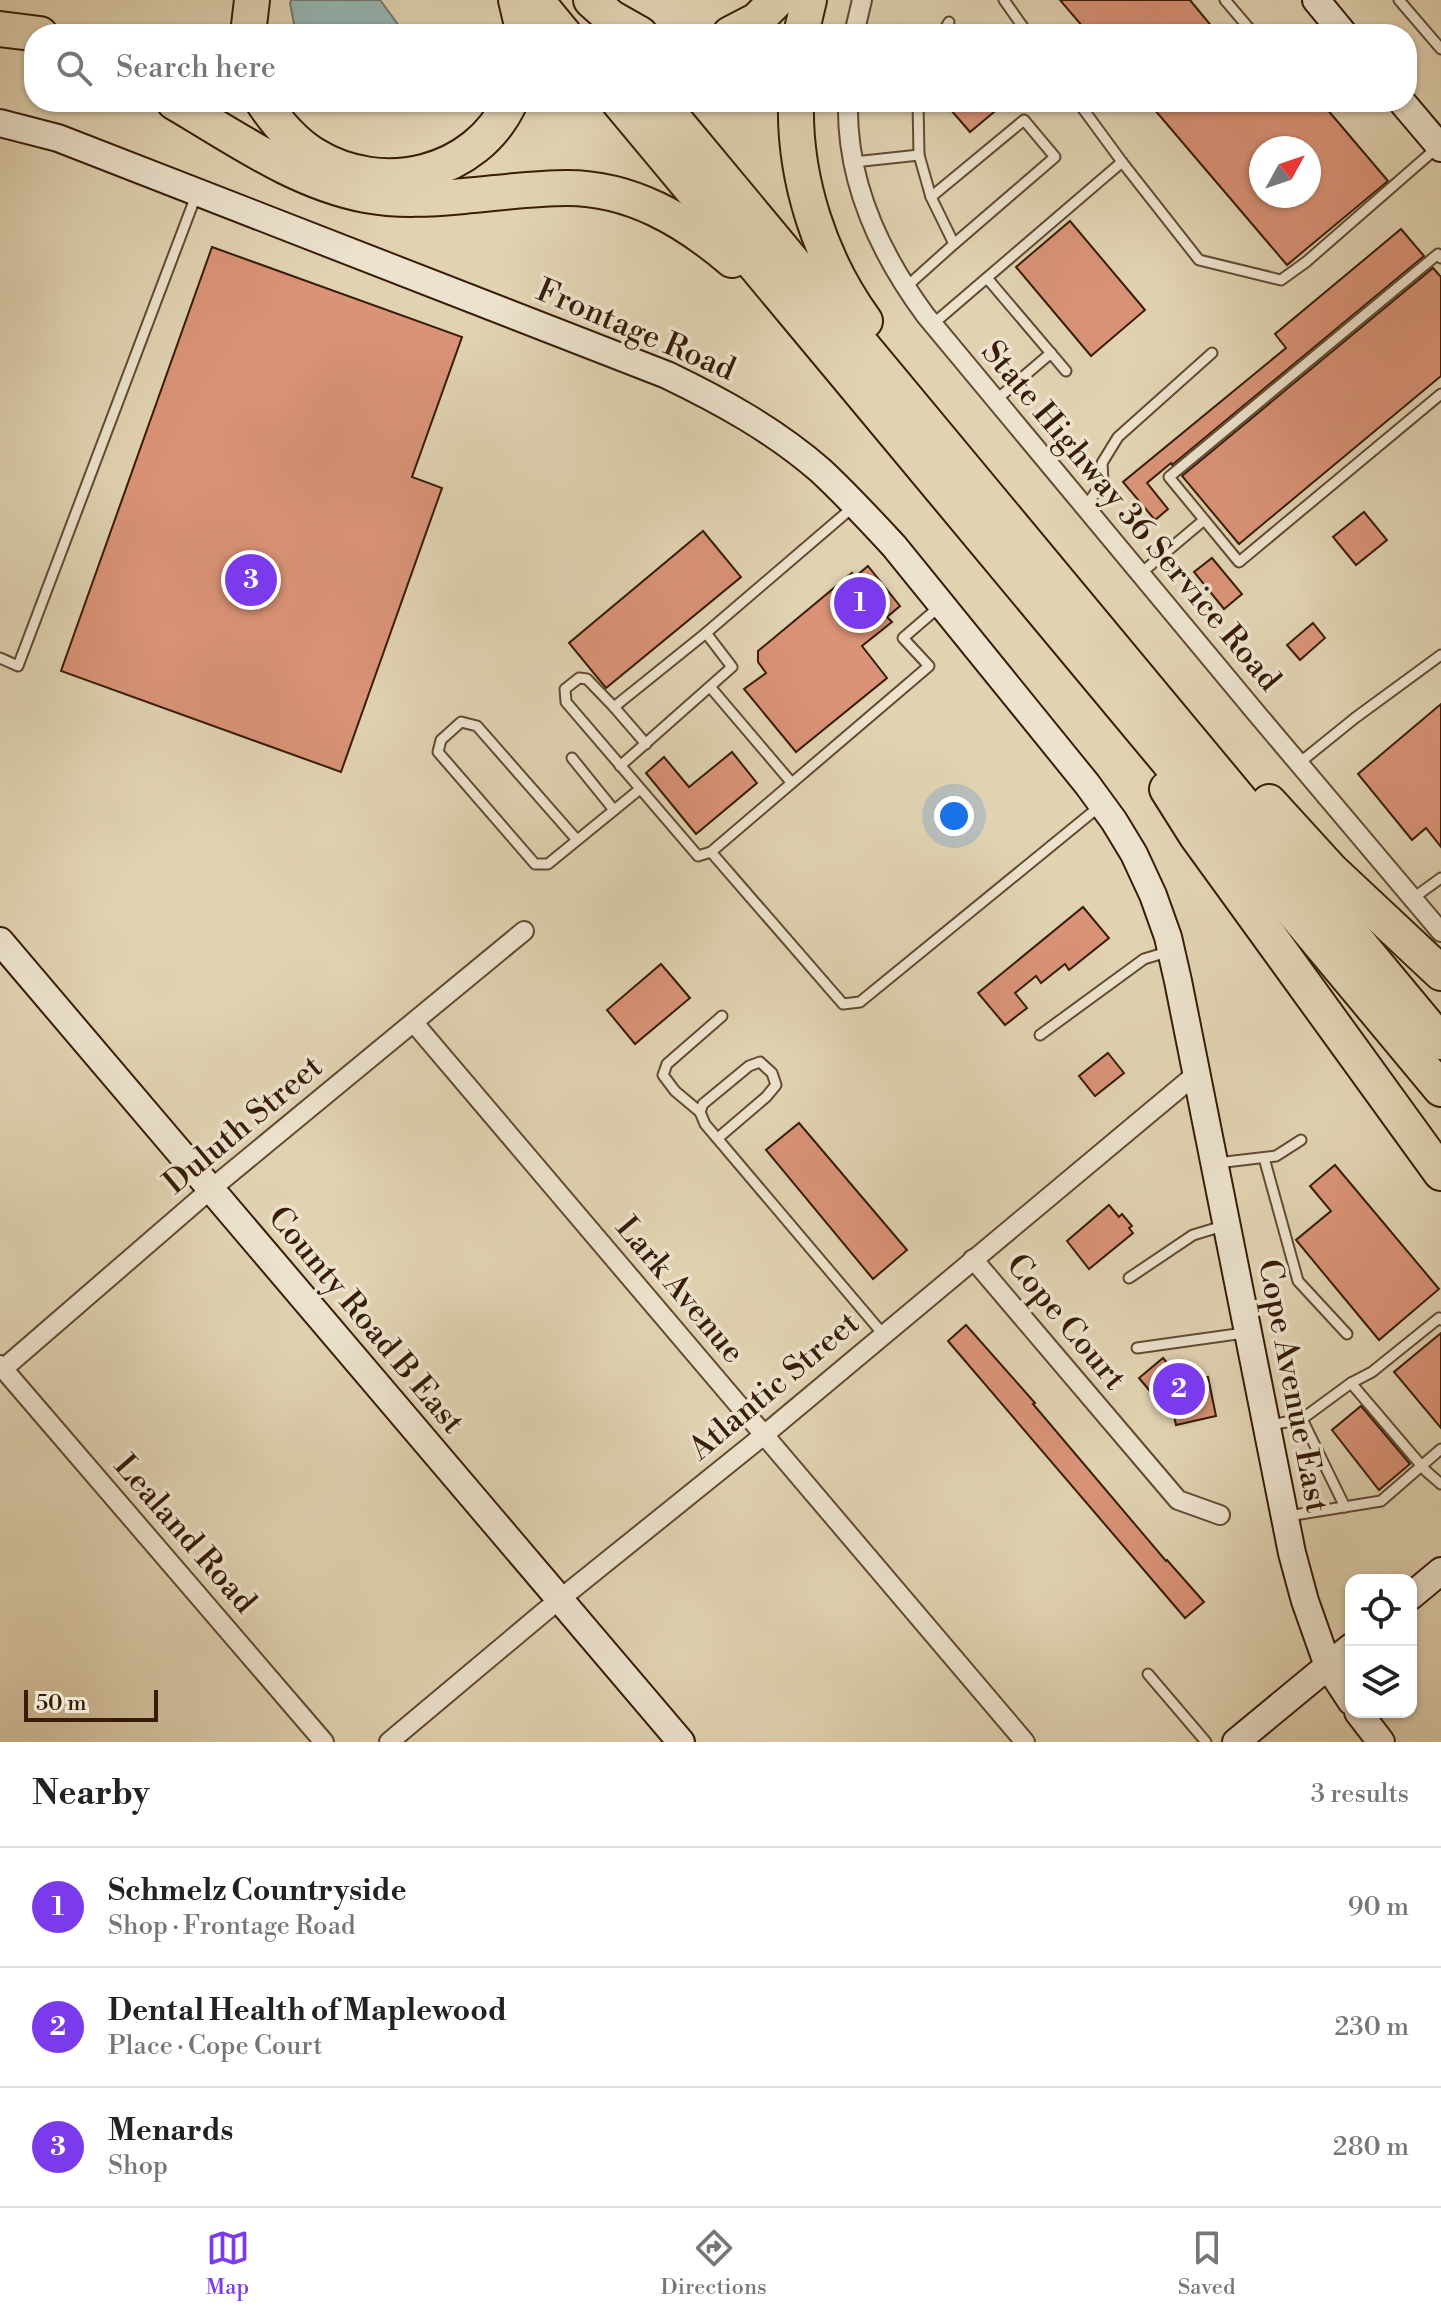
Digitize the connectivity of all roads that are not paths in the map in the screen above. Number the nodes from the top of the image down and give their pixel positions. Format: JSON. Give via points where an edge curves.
{"nodes":[{"id":1,"x":252,"y":0,"type":"edge"},
{"id":2,"x":516,"y":0,"type":"edge"},
{"id":3,"x":536,"y":0,"type":"edge"},
{"id":4,"x":576,"y":0,"type":"edge"},
{"id":5,"x":591,"y":0,"type":"edge"},
{"id":6,"x":777,"y":0,"type":"edge"},
{"id":7,"x":809,"y":0,"type":"edge"},
{"id":8,"x":862,"y":0,"type":"edge"},
{"id":9,"x":1004,"y":0,"type":"edge"},
{"id":10,"x":1225,"y":0,"type":"edge"},
{"id":11,"x":1316,"y":0,"type":"edge"},
{"id":12,"x":1399,"y":0,"type":"edge"},
{"id":13,"x":249,"y":24,"type":"edge"},
{"id":14,"x":522,"y":24,"type":"edge"},
{"id":15,"x":556,"y":24,"type":"edge"},
{"id":16,"x":596,"y":24,"type":"edge"},
{"id":17,"x":622,"y":24,"type":"edge"},
{"id":18,"x":749,"y":24,"type":"edge"},
{"id":19,"x":803,"y":24,"type":"edge"},
{"id":20,"x":856,"y":24,"type":"edge"},
{"id":21,"x":1021,"y":24,"type":"edge"},
{"id":22,"x":1245,"y":24,"type":"edge"},
{"id":23,"x":1336,"y":24,"type":"edge"},
{"id":24,"x":0,"y":29,"type":"edge"},
{"id":25,"x":24,"y":32,"type":"edge"},
{"id":26,"x":1441,"y":49,"type":"edge"},
{"id":27,"x":191,"y":112,"type":"edge"},
{"id":28,"x":270,"y":112,"type":"edge"},
{"id":29,"x":504,"y":112,"type":"edge"},
{"id":30,"x":627,"y":112,"type":"edge"},
{"id":31,"x":668,"y":112,"type":"edge"},
{"id":32,"x":797,"y":112,"type":"edge"},
{"id":33,"x":849,"y":112,"type":"edge"},
{"id":34,"x":918,"y":112,"type":"edge"},
{"id":35,"x":1085,"y":112,"type":"edge"},
{"id":36,"x":1411,"y":112,"type":"edge"},
{"id":37,"x":0,"y":123,"type":"edge"},
{"id":38,"x":1440,"y":146,"type":"edge"},
{"id":39,"x":919,"y":155,"type":"junction"},
{"id":40,"x":854,"y":162,"type":"junction"},
{"id":41,"x":1122,"y":162,"type":"junction"},
{"id":42,"x":197,"y":191,"type":"junction"},
{"id":43,"x":931,"y":197,"type":"junction"},
{"id":44,"x":954,"y":244,"type":"junction"},
{"id":45,"x":1441,"y":258,"type":"edge"},
{"id":46,"x":987,"y":278,"type":"junction"},
{"id":47,"x":905,"y":288,"type":"junction"},
{"id":48,"x":933,"y":324,"type":"junction"},
{"id":49,"x":1051,"y":353,"type":"junction"},
{"id":50,"x":1212,"y":353,"type":"dead end"},
{"id":51,"x":840,"y":365,"type":"junction"},
{"id":52,"x":1066,"y":371,"type":"dead end"},
{"id":53,"x":1441,"y":394,"type":"edge"},
{"id":54,"x":996,"y":400,"type":"junction"},
{"id":55,"x":991,"y":502,"type":"junction"},
{"id":56,"x":856,"y":505,"type":"junction"},
{"id":57,"x":1085,"y":508,"type":"junction"},
{"id":58,"x":1204,"y":520,"type":"junction"},
{"id":59,"x":1019,"y":535,"type":"junction"},
{"id":60,"x":1140,"y":574,"type":"junction"},
{"id":61,"x":942,"y":604,"type":"junction"},
{"id":62,"x":706,"y":633,"type":"junction"},
{"id":63,"x":1441,"y":655,"type":"edge"},
{"id":64,"x":0,"y":658,"type":"edge"},
{"id":65,"x":1089,"y":668,"type":"junction"},
{"id":66,"x":711,"y":688,"type":"junction"},
{"id":67,"x":614,"y":707,"type":"junction"},
{"id":68,"x":646,"y":744,"type":"junction"},
{"id":69,"x":572,"y":758,"type":"dead end"},
{"id":70,"x":1298,"y":764,"type":"junction"},
{"id":71,"x":620,"y":766,"type":"junction"},
{"id":72,"x":791,"y":782,"type":"junction"},
{"id":73,"x":640,"y":789,"type":"junction"},
{"id":74,"x":1102,"y":804,"type":"junction"},
{"id":75,"x":614,"y":810,"type":"junction"},
{"id":76,"x":577,"y":840,"type":"junction"},
{"id":77,"x":711,"y":852,"type":"junction"},
{"id":78,"x":1441,"y":878,"type":"edge"},
{"id":79,"x":1412,"y":899,"type":"junction"},
{"id":80,"x":524,"y":931,"type":"dead end"},
{"id":81,"x":1441,"y":932,"type":"edge"},
{"id":82,"x":0,"y":941,"type":"edge"},
{"id":83,"x":1171,"y":951,"type":"junction"},
{"id":84,"x":1441,"y":973,"type":"edge"},
{"id":85,"x":722,"y":1016,"type":"dead end"},
{"id":86,"x":414,"y":1023,"type":"junction"},
{"id":87,"x":1040,"y":1035,"type":"dead end"},
{"id":88,"x":1441,"y":1042,"type":"edge"},
{"id":89,"x":1195,"y":1075,"type":"junction"},
{"id":90,"x":1441,"y":1089,"type":"edge"},
{"id":91,"x":700,"y":1112,"type":"junction"},
{"id":92,"x":718,"y":1138,"type":"junction"},
{"id":93,"x":1301,"y":1140,"type":"dead end"},
{"id":94,"x":1264,"y":1158,"type":"junction"},
{"id":95,"x":1213,"y":1164,"type":"junction"},
{"id":96,"x":1441,"y":1173,"type":"edge"},
{"id":97,"x":211,"y":1189,"type":"junction"},
{"id":98,"x":1225,"y":1225,"type":"junction"},
{"id":99,"x":973,"y":1259,"type":"junction"},
{"id":100,"x":1129,"y":1278,"type":"dead end"},
{"id":101,"x":1441,"y":1320,"type":"edge"},
{"id":102,"x":1247,"y":1332,"type":"junction"},
{"id":103,"x":883,"y":1334,"type":"junction"},
{"id":104,"x":1347,"y":1334,"type":"dead end"},
{"id":105,"x":1137,"y":1348,"type":"dead end"},
{"id":106,"x":2,"y":1367,"type":"edge"},
{"id":107,"x":1351,"y":1383,"type":"junction"},
{"id":108,"x":1302,"y":1419,"type":"junction"},
{"id":109,"x":1266,"y":1426,"type":"junction"},
{"id":110,"x":764,"y":1435,"type":"junction"},
{"id":111,"x":1441,"y":1449,"type":"edge"},
{"id":112,"x":1421,"y":1466,"type":"junction"},
{"id":113,"x":1441,"y":1484,"type":"edge"},
{"id":114,"x":1345,"y":1507,"type":"junction"},
{"id":115,"x":1220,"y":1515,"type":"dead end"},
{"id":116,"x":1284,"y":1517,"type":"junction"},
{"id":117,"x":1441,"y":1571,"type":"edge"},
{"id":118,"x":1417,"y":1591,"type":"edge"},
{"id":119,"x":560,"y":1600,"type":"junction"},
{"id":120,"x":1345,"y":1652,"type":"edge"},
{"id":121,"x":1328,"y":1666,"type":"junction"},
{"id":122,"x":1148,"y":1674,"type":"dead end"},
{"id":123,"x":1345,"y":1692,"type":"edge"},
{"id":124,"x":1363,"y":1718,"type":"edge"},
{"id":125,"x":324,"y":1742,"type":"edge"},
{"id":126,"x":389,"y":1742,"type":"edge"},
{"id":127,"x":681,"y":1742,"type":"edge"},
{"id":128,"x":1025,"y":1742,"type":"edge"},
{"id":129,"x":1206,"y":1742,"type":"edge"},
{"id":130,"x":1236,"y":1742,"type":"edge"},
{"id":131,"x":1381,"y":1742,"type":"edge"}],
"edges":[{"from":1,"to":13,"type":"highway"},
{"from":2,"to":14,"type":"highway"},
{"from":3,"to":15,"type":"highway"},
{"from":4,"to":16,"type":"highway"},
{"from":5,"to":17,"type":"highway"},
{"from":6,"to":18,"type":"highway"},
{"from":7,"to":19,"type":"highway"},
{"from":8,"to":20,"type":"street"},
{"from":9,"to":21,"type":"lane"},
{"from":10,"to":22,"type":"lane"},
{"from":11,"to":23,"type":"street"},
{"from":12,"to":26,"type":"lane"},
{"from":24,"to":25,"type":"highway"},
{"from":27,"to":51,"type":"highway","via":[[277,161],[366,195],[434,198],[567,188],[617,194],[647,205],[708,239]]},
{"from":28,"to":29,"type":"highway","via":[[315,156],[340,168],[392,176],[460,158],[481,144]]},
{"from":30,"to":51,"type":"highway"},
{"from":31,"to":55,"type":"highway"},
{"from":32,"to":55,"type":"highway","via":[[808,201],[839,280]]},
{"from":33,"to":40,"type":"street","name":"State Highway 36 Service Road"},
{"from":34,"to":39,"type":"lane"},
{"from":35,"to":41,"type":"lane"},
{"from":36,"to":38,"type":"street"},
{"from":37,"to":42,"type":"street","name":"Frontage Road","via":[[58,138]]},
{"from":38,"to":41,"type":"lane","via":[[1281,280],[1199,260]]},
{"from":39,"to":40,"type":"lane"},
{"from":39,"to":43,"type":"lane"},
{"from":40,"to":47,"type":"street","name":"State Highway 36 Service Road","via":[[878,240]]},
{"from":41,"to":46,"type":"lane"},
{"from":42,"to":56,"type":"street","name":"Frontage Road","via":[[678,380],[781,440]]},
{"from":42,"to":64,"type":"lane","via":[[18,666]]},
{"from":43,"to":44,"type":"lane"},
{"from":43,"to":44,"type":"lane","via":[[1024,120],[1055,157]]},
{"from":44,"to":47,"type":"lane"},
{"from":45,"to":58,"type":"lane","via":[[1438,254],[1169,477]]},
{"from":46,"to":48,"type":"lane"},
{"from":46,"to":49,"type":"lane"},
{"from":47,"to":48,"type":"street","name":"State Highway 36 Service Road"},
{"from":48,"to":54,"type":"street","name":"State Highway 36 Service Road"},
{"from":49,"to":52,"type":"lane"},
{"from":49,"to":54,"type":"lane"},
{"from":50,"to":57,"type":"lane","via":[[1118,437],[1102,463],[1103,481]]},
{"from":51,"to":65,"type":"highway"},
{"from":53,"to":58,"type":"lane","via":[[1239,562]]},
{"from":54,"to":57,"type":"street","name":"State Highway 36 Service Road"},
{"from":55,"to":59,"type":"highway"},
{"from":56,"to":61,"type":"street","name":"Frontage Road"},
{"from":56,"to":62,"type":"lane"},
{"from":57,"to":60,"type":"street","name":"State Highway 36 Service Road"},
{"from":58,"to":60,"type":"lane"},
{"from":59,"to":84,"type":"highway","via":[[1331,870]]},
{"from":59,"to":88,"type":"highway"},
{"from":60,"to":70,"type":"street","name":"State Highway 36 Service Road"},
{"from":61,"to":72,"type":"lane","via":[[903,638],[929,666]]},
{"from":61,"to":74,"type":"street","name":"Frontage Road"},
{"from":62,"to":66,"type":"lane","via":[[732,667]]},
{"from":62,"to":67,"type":"lane"},
{"from":63,"to":70,"type":"lane"},
{"from":65,"to":90,"type":"highway"},
{"from":65,"to":96,"type":"highway","via":[[1196,835]]},
{"from":66,"to":68,"type":"lane"},
{"from":66,"to":72,"type":"lane"},
{"from":67,"to":68,"type":"lane"},
{"from":67,"to":71,"type":"lane","via":[[587,679],[579,678],[565,689],[566,702]]},
{"from":68,"to":71,"type":"lane"},
{"from":69,"to":75,"type":"lane"},
{"from":70,"to":79,"type":"street","name":"State Highway 36 Service Road"},
{"from":71,"to":73,"type":"lane"},
{"from":72,"to":77,"type":"lane"},
{"from":73,"to":75,"type":"lane"},
{"from":73,"to":77,"type":"lane","via":[[698,856]]},
{"from":74,"to":77,"type":"lane","via":[[860,1002],[843,1004]]},
{"from":74,"to":83,"type":"street","name":"Frontage Road","via":[[1147,881]]},
{"from":75,"to":76,"type":"lane"},
{"from":76,"to":76,"type":"lane","via":[[548,864],[535,864],[438,752],[441,740],[461,722],[477,726]]},
{"from":78,"to":79,"type":"lane"},
{"from":79,"to":81,"type":"street","name":"State Highway 36 Service Road"},
{"from":80,"to":86,"type":"street","name":"Duluth Street"},
{"from":82,"to":97,"type":"street","name":"County Road B East"},
{"from":83,"to":87,"type":"lane","via":[[1144,959]]},
{"from":83,"to":89,"type":"street","name":"Frontage Road"},
{"from":85,"to":91,"type":"lane","via":[[664,1069],[675,1091]]},
{"from":86,"to":97,"type":"street","name":"Duluth Street"},
{"from":86,"to":110,"type":"street","name":"Lark Avenue"},
{"from":89,"to":95,"type":"street","name":"Cope Avenue East"},
{"from":89,"to":99,"type":"street","name":"Atlantic Street"},
{"from":91,"to":92,"type":"lane"},
{"from":91,"to":92,"type":"lane","via":[[749,1066],[760,1062],[772,1073],[776,1085]]},
{"from":92,"to":103,"type":"lane"},
{"from":93,"to":94,"type":"lane"},
{"from":94,"to":95,"type":"lane"},
{"from":94,"to":104,"type":"lane","via":[[1298,1281]]},
{"from":95,"to":98,"type":"street","name":"Cope Avenue East"},
{"from":97,"to":106,"type":"street","name":"Duluth Street"},
{"from":97,"to":119,"type":"street","name":"County Road B East"},
{"from":98,"to":100,"type":"lane","via":[[1193,1235]]},
{"from":98,"to":102,"type":"street","name":"Cope Avenue East"},
{"from":99,"to":103,"type":"street","name":"Atlantic Street"},
{"from":99,"to":115,"type":"street","name":"Cope Court","via":[[1178,1500]]},
{"from":101,"to":107,"type":"lane"},
{"from":102,"to":105,"type":"lane"},
{"from":102,"to":109,"type":"street","name":"Cope Avenue East"},
{"from":103,"to":110,"type":"street","name":"Atlantic Street"},
{"from":106,"to":125,"type":"street","name":"Lealand Road"},
{"from":107,"to":108,"type":"lane"},
{"from":107,"to":112,"type":"lane"},
{"from":108,"to":109,"type":"lane"},
{"from":108,"to":114,"type":"lane"},
{"from":109,"to":116,"type":"street","name":"Cope Avenue East"},
{"from":110,"to":119,"type":"street","name":"Atlantic Street"},
{"from":110,"to":128,"type":"street","name":"Lark Avenue"},
{"from":111,"to":112,"type":"lane"},
{"from":112,"to":113,"type":"lane"},
{"from":112,"to":114,"type":"lane","via":[[1381,1501]]},
{"from":114,"to":116,"type":"lane"},
{"from":116,"to":121,"type":"street","name":"Cope Avenue East"},
{"from":117,"to":118,"type":"street"},
{"from":119,"to":126,"type":"street","name":"Atlantic Street"},
{"from":119,"to":127,"type":"street","name":"County Road B East"},
{"from":120,"to":121,"type":"street"},
{"from":121,"to":123,"type":"street","name":"Cope Avenue East"},
{"from":121,"to":130,"type":"street"},
{"from":122,"to":129,"type":"lane"},
{"from":124,"to":131,"type":"street"}]}
